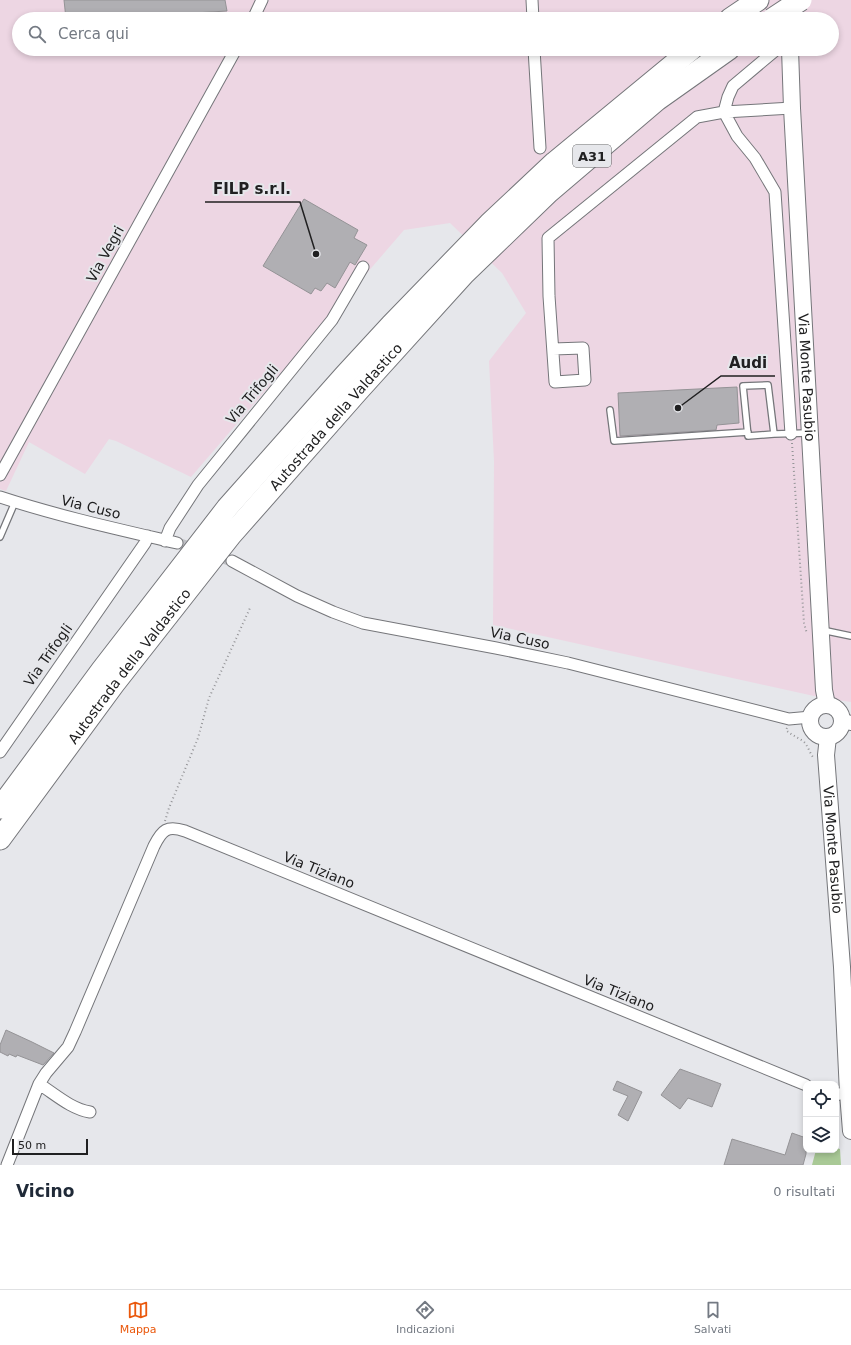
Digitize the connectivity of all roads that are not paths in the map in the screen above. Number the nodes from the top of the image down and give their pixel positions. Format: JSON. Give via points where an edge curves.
{"nodes":[{"id":1,"x":262,"y":0,"type":"edge"},
{"id":2,"x":532,"y":0,"type":"edge"},
{"id":3,"x":758,"y":0,"type":"edge"},
{"id":4,"x":787,"y":0,"type":"edge"},
{"id":5,"x":800,"y":0,"type":"edge"},
{"id":6,"x":256,"y":12,"type":"edge"},
{"id":7,"x":533,"y":12,"type":"edge"},
{"id":8,"x":740,"y":12,"type":"edge"},
{"id":9,"x":782,"y":12,"type":"edge"},
{"id":10,"x":788,"y":12,"type":"edge"},
{"id":11,"x":232,"y":56,"type":"edge"},
{"id":12,"x":534,"y":56,"type":"edge"},
{"id":13,"x":684,"y":56,"type":"edge"},
{"id":14,"x":719,"y":56,"type":"edge"},
{"id":15,"x":769,"y":56,"type":"edge"},
{"id":16,"x":790,"y":56,"type":"edge"},
{"id":17,"x":792,"y":108,"type":"junction"},
{"id":18,"x":724,"y":112,"type":"junction"},
{"id":19,"x":540,"y":148,"type":"dead end"},
{"id":20,"x":363,"y":267,"type":"dead end"},
{"id":21,"x":459,"y":267,"type":"junction"},
{"id":22,"x":553,"y":349,"type":"dead end"},
{"id":23,"x":610,"y":410,"type":"dead end"},
{"id":24,"x":748,"y":432,"type":"junction"},
{"id":25,"x":810,"y":433,"type":"junction"},
{"id":26,"x":774,"y":434,"type":"junction"},
{"id":27,"x":791,"y":434,"type":"junction"},
{"id":28,"x":0,"y":474,"type":"edge"},
{"id":29,"x":0,"y":496,"type":"edge"},
{"id":30,"x":15,"y":502,"type":"junction"},
{"id":31,"x":148,"y":536,"type":"junction"},
{"id":32,"x":0,"y":537,"type":"edge"},
{"id":33,"x":166,"y":540,"type":"junction"},
{"id":34,"x":177,"y":543,"type":"tunnel mouth"},
{"id":35,"x":232,"y":561,"type":"tunnel mouth"},
{"id":36,"x":815,"y":633,"type":"junction"},
{"id":37,"x":851,"y":636,"type":"edge"},
{"id":38,"x":827,"y":705,"type":"junction"},
{"id":39,"x":811,"y":717,"type":"junction"},
{"id":40,"x":847,"y":722,"type":"edge"},
{"id":41,"x":828,"y":737,"type":"junction"},
{"id":42,"x":0,"y":752,"type":"edge"},
{"id":43,"x":0,"y":808,"type":"edge"},
{"id":44,"x":0,"y":839,"type":"edge"},
{"id":45,"x":40,"y":1084,"type":"junction"},
{"id":46,"x":803,"y":1084,"type":"edge"},
{"id":47,"x":845,"y":1093,"type":"edge"},
{"id":48,"x":90,"y":1112,"type":"dead end"},
{"id":49,"x":851,"y":1130,"type":"edge"},
{"id":50,"x":7,"y":1165,"type":"edge"}],
"edges":[{"from":1,"to":6,"type":"street"},
{"from":2,"to":7,"type":"street"},
{"from":3,"to":8,"type":"highway"},
{"from":4,"to":10,"type":"main road"},
{"from":5,"to":9,"type":"highway","bridge":true},
{"from":11,"to":28,"type":"street","name":"Via Vegri"},
{"from":12,"to":19,"type":"street"},
{"from":13,"to":21,"type":"highway","name":"Autostrada della Valdastico","number":"A31","via":[[555,162],[489,224]]},
{"from":14,"to":21,"type":"highway","name":"Autostrada della Valdastico","number":"A31","via":[[651,105]]},
{"from":15,"to":18,"type":"street","via":[[733,86]]},
{"from":16,"to":17,"type":"main road","name":"Via Monte Pasubio"},
{"from":17,"to":18,"type":"street"},
{"from":17,"to":25,"type":"main road","name":"Via Monte Pasubio"},
{"from":18,"to":22,"type":"street","via":[[697,117],[548,238]]},
{"from":18,"to":27,"type":"street","name":"Via Monte Pasubio","via":[[775,192]]},
{"from":20,"to":33,"type":"street","name":"Via Trifogli","via":[[332,320],[198,485],[170,528]]},
{"from":21,"to":43,"type":"highway","name":"Autostrada della Valdastico","via":[[386,331],[227,508],[101,671]]},
{"from":21,"to":44,"type":"highway","name":"Autostrada della Valdastico","via":[[358,391],[231,535],[114,684]]},
{"from":23,"to":24,"type":"lane","via":[[614,441]]},
{"from":24,"to":26,"type":"lane","via":[[748,436]]},
{"from":24,"to":26,"type":"lane","via":[[743,386],[768,384]]},
{"from":25,"to":27,"type":"lane"},
{"from":25,"to":36,"type":"main road","name":"Via Monte Pasubio"},
{"from":26,"to":27,"type":"lane"},
{"from":29,"to":30,"type":"street","name":"Via Cuso"},
{"from":30,"to":31,"type":"street","name":"Via Cuso","via":[[81,521]]},
{"from":30,"to":32,"type":"lane"},
{"from":31,"to":33,"type":"street","name":"Via Cuso"},
{"from":31,"to":42,"type":"street","name":"Via Trifogli"},
{"from":33,"to":34,"type":"street","name":"Via Cuso"},
{"from":35,"to":39,"type":"street","name":"Via Cuso","via":[[297,596],[363,623],[568,663],[789,719]]},
{"from":36,"to":37,"type":"lane"},
{"from":36,"to":38,"type":"main road","name":"Via Monte Pasubio"},
{"from":38,"to":39,"type":"main road","via":[[817,708]]},
{"from":38,"to":40,"type":"main road","via":[[839,712]]},
{"from":39,"to":41,"type":"main road","via":[[814,732]]},
{"from":40,"to":41,"type":"main road"},
{"from":41,"to":47,"type":"main road","name":"Via Monte Pasubio","via":[[826,755],[842,967]]},
{"from":45,"to":46,"type":"street","name":"Via Tiziano","via":[[68,1047],[154,846],[160,834],[172,828],[185,831]]},
{"from":45,"to":48,"type":"street","via":[[78,1109]]},
{"from":45,"to":50,"type":"street"},
{"from":47,"to":49,"type":"main road","name":"Via Monte Pasubio"}]}
